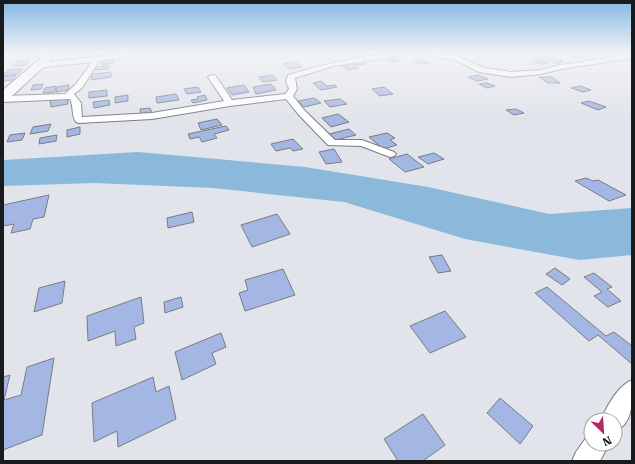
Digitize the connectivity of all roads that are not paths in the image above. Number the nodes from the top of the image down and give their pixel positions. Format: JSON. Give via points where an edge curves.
{"nodes":[{"id":1,"x":26,"y":76,"type":"edge"},
{"id":2,"x":85,"y":76,"type":"edge"},
{"id":3,"x":292,"y":76,"type":"edge"},
{"id":4,"x":212,"y":77,"type":"dead end"},
{"id":5,"x":68,"y":95,"type":"junction"},
{"id":6,"x":288,"y":95,"type":"junction"},
{"id":7,"x":3,"y":96,"type":"edge"},
{"id":8,"x":3,"y":99,"type":"edge"},
{"id":9,"x":230,"y":103,"type":"junction"},
{"id":10,"x":390,"y":154,"type":"dead end"},
{"id":11,"x":632,"y":391,"type":"edge"},
{"id":12,"x":618,"y":412,"type":"edge"},
{"id":13,"x":591,"y":452,"type":"edge"},
{"id":14,"x":585,"y":461,"type":"edge"}],
"edges":[{"from":1,"to":7,"type":"main road"},
{"from":2,"to":5,"type":"street"},
{"from":3,"to":6,"type":"street","via":[[290,81],[293,89]]},
{"from":4,"to":9,"type":"street"},
{"from":5,"to":8,"type":"street"},
{"from":5,"to":9,"type":"street","via":[[76,100],[79,120],[152,116]]},
{"from":6,"to":9,"type":"street"},
{"from":6,"to":10,"type":"street","via":[[332,143],[362,143]]},
{"from":11,"to":12,"type":"street"},
{"from":13,"to":14,"type":"street"}]}
